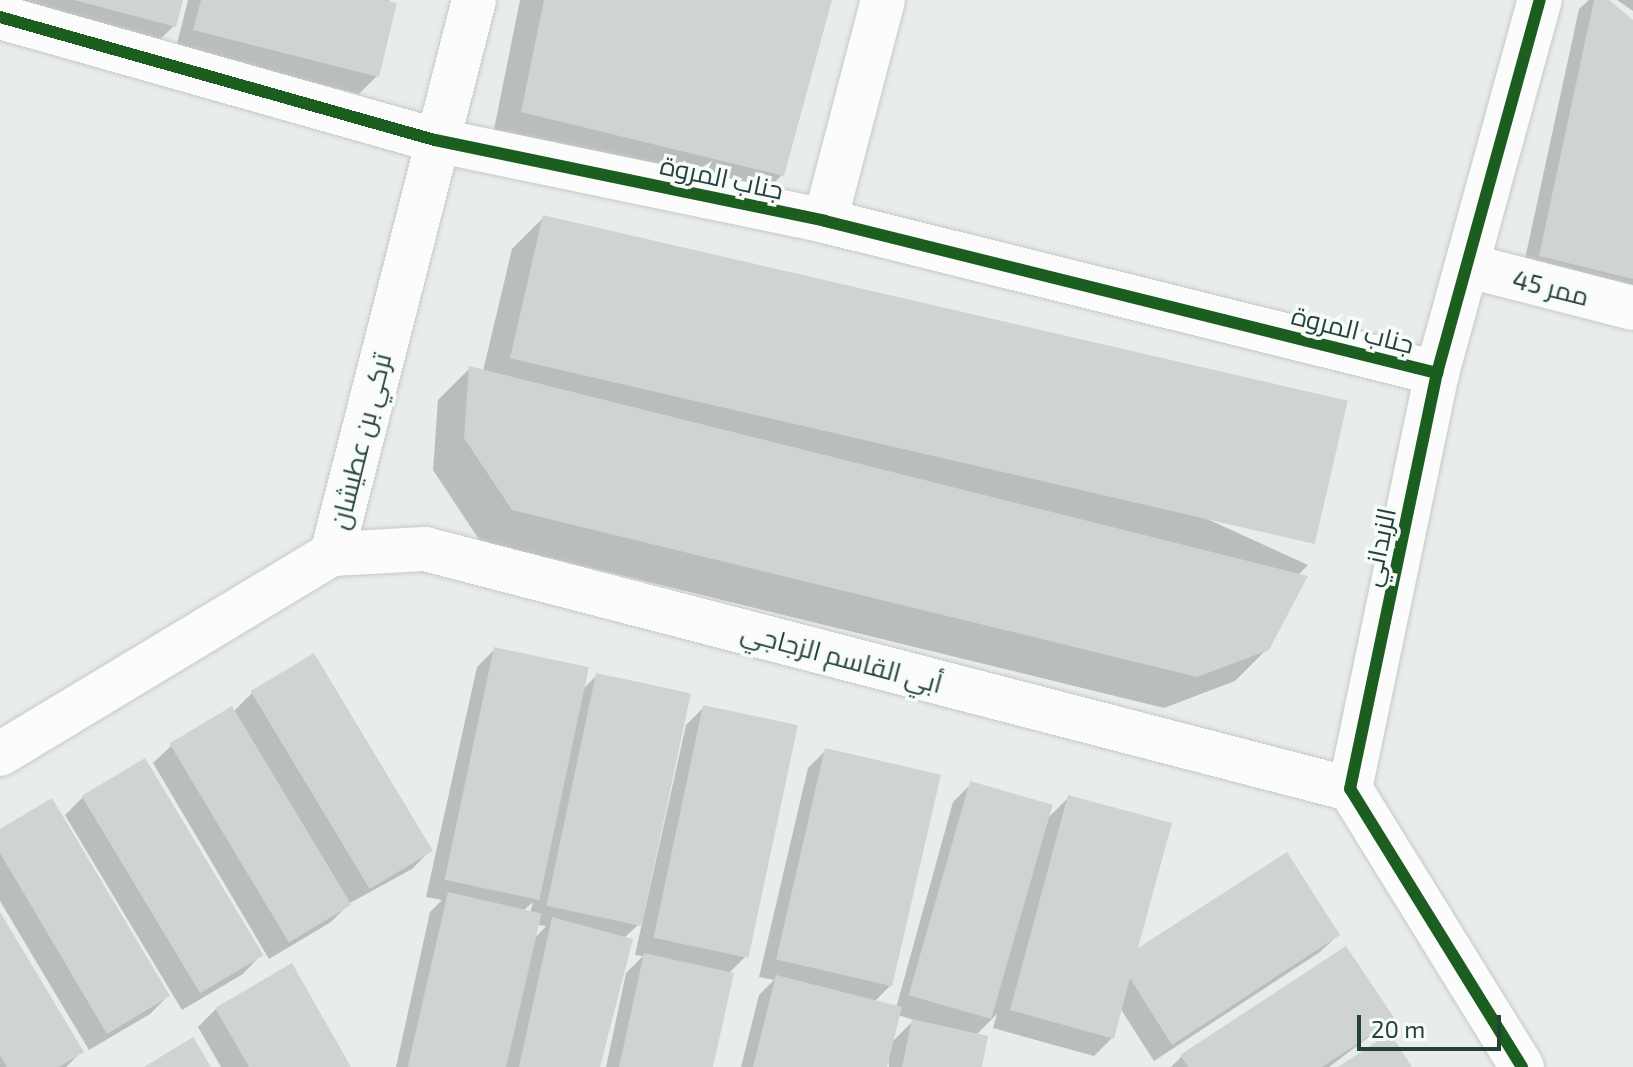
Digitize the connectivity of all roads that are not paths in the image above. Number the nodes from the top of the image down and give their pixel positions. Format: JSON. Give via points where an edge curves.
{"nodes":[{"id":1,"x":474,"y":0,"type":"edge"},
{"id":2,"x":883,"y":0,"type":"edge"},
{"id":3,"x":1540,"y":0,"type":"edge"},
{"id":4,"x":0,"y":17,"type":"edge"},
{"id":5,"x":435,"y":140,"type":"junction"},
{"id":6,"x":825,"y":221,"type":"junction"},
{"id":7,"x":1469,"y":266,"type":"junction"},
{"id":8,"x":1633,"y":308,"type":"edge"},
{"id":9,"x":1437,"y":373,"type":"junction"},
{"id":10,"x":332,"y":554,"type":"junction"},
{"id":11,"x":0,"y":754,"type":"edge"},
{"id":12,"x":1350,"y":789,"type":"junction"},
{"id":13,"x":1522,"y":1067,"type":"edge"}],
"edges":[{"from":1,"to":5,"type":"street","name":"تركي بن عطيشان"},
{"from":2,"to":6,"type":"street"},
{"from":3,"to":7,"type":"street","name":"الزبداني"},
{"from":4,"to":5,"type":"street","name":"جناب المروة"},
{"from":5,"to":6,"type":"street","name":"جناب المروة"},
{"from":5,"to":10,"type":"street","name":"تركي بن عطيشان"},
{"from":6,"to":9,"type":"street","name":"جناب المروة"},
{"from":7,"to":8,"type":"street","name":"ممر 45"},
{"from":7,"to":9,"type":"street","name":"الزبداني"},
{"from":9,"to":12,"type":"street","name":"الزبداني"},
{"from":10,"to":11,"type":"street","name":"تركي بن عطيشان"},
{"from":10,"to":12,"type":"street","name":"أبي القاسم الزجاجي","via":[[425,549]]},
{"from":12,"to":13,"type":"street"}]}
